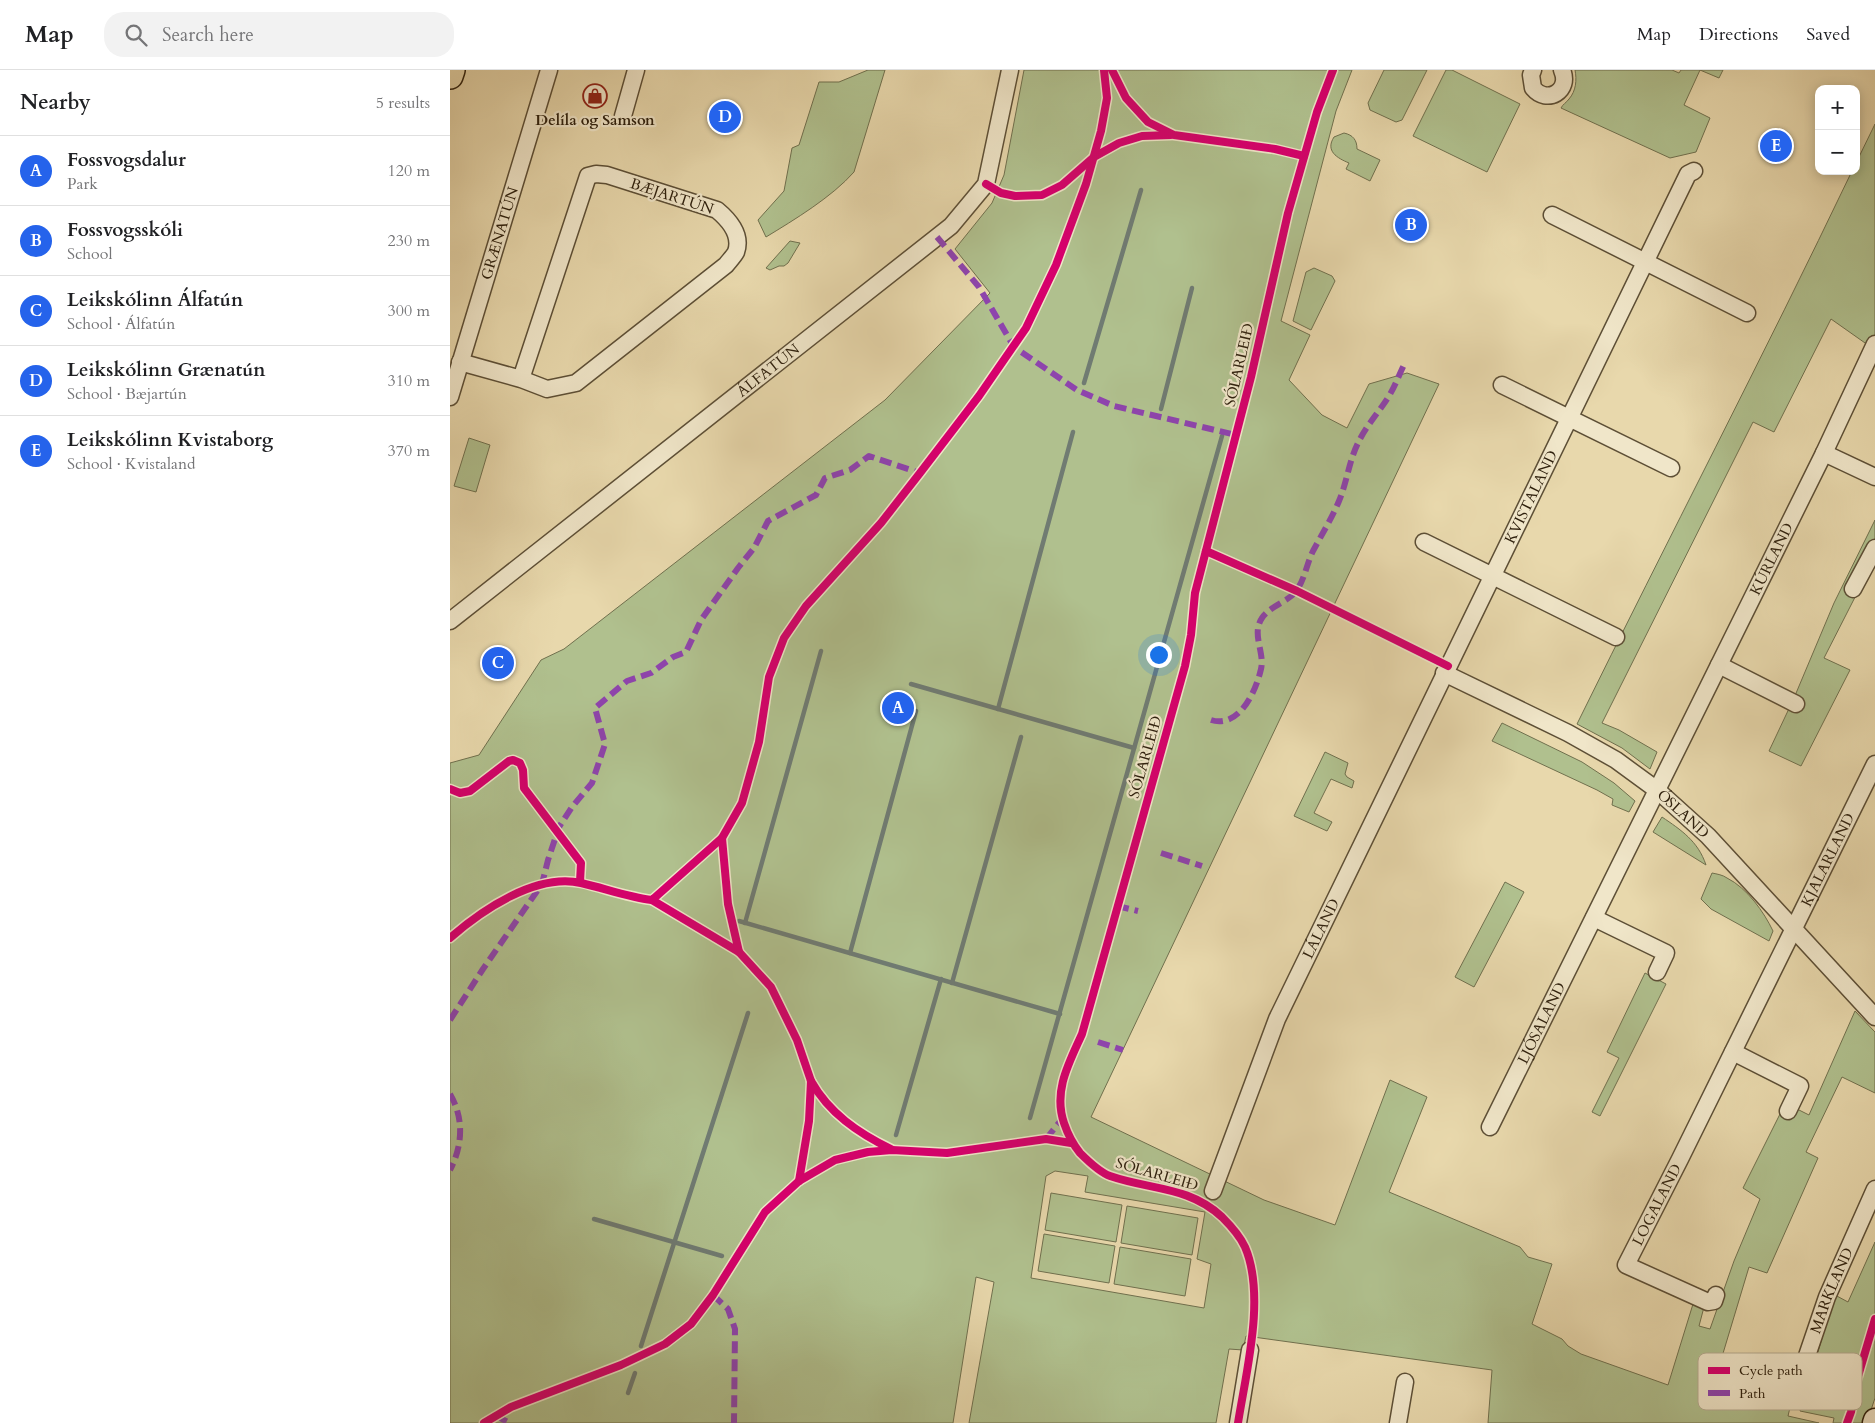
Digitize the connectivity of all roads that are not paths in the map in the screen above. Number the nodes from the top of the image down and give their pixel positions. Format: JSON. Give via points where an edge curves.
{"nodes":[{"id":1,"x":452,"y":70,"type":"edge"},
{"id":2,"x":550,"y":70,"type":"edge"},
{"id":3,"x":636,"y":70,"type":"edge"},
{"id":4,"x":1010,"y":70,"type":"edge"},
{"id":5,"x":1533,"y":70,"type":"edge"},
{"id":6,"x":1562,"y":70,"type":"edge"},
{"id":7,"x":450,"y":76,"type":"edge"},
{"id":8,"x":623,"y":116,"type":"dead end"},
{"id":9,"x":1694,"y":171,"type":"dead end"},
{"id":10,"x":1552,"y":215,"type":"dead end"},
{"id":11,"x":1646,"y":262,"type":"junction"},
{"id":12,"x":1747,"y":313,"type":"dead end"},
{"id":13,"x":1875,"y":344,"type":"edge"},
{"id":14,"x":460,"y":362,"type":"junction"},
{"id":15,"x":521,"y":379,"type":"junction"},
{"id":16,"x":1502,"y":385,"type":"dead end"},
{"id":17,"x":450,"y":397,"type":"edge"},
{"id":18,"x":1569,"y":418,"type":"junction"},
{"id":19,"x":1824,"y":453,"type":"junction"},
{"id":20,"x":1671,"y":468,"type":"dead end"},
{"id":21,"x":1875,"y":477,"type":"edge"},
{"id":22,"x":1424,"y":542,"type":"dead end"},
{"id":23,"x":1875,"y":548,"type":"edge"},
{"id":24,"x":1492,"y":575,"type":"junction"},
{"id":25,"x":1853,"y":589,"type":"dead end"},
{"id":26,"x":450,"y":621,"type":"edge"},
{"id":27,"x":1616,"y":637,"type":"dead end"},
{"id":28,"x":1719,"y":665,"type":"junction"},
{"id":29,"x":1444,"y":672,"type":"junction"},
{"id":30,"x":1796,"y":704,"type":"dead end"},
{"id":31,"x":1875,"y":764,"type":"edge"},
{"id":32,"x":1657,"y":790,"type":"junction"},
{"id":33,"x":1594,"y":918,"type":"junction"},
{"id":34,"x":1794,"y":929,"type":"junction"},
{"id":35,"x":1657,"y":972,"type":"dead end"},
{"id":36,"x":1875,"y":1017,"type":"edge"},
{"id":37,"x":1733,"y":1052,"type":"junction"},
{"id":38,"x":1788,"y":1111,"type":"dead end"},
{"id":39,"x":1490,"y":1127,"type":"dead end"},
{"id":40,"x":1875,"y":1189,"type":"edge"},
{"id":41,"x":1213,"y":1191,"type":"dead end"},
{"id":42,"x":1716,"y":1295,"type":"dead end"},
{"id":43,"x":1250,"y":1350,"type":"dead end"},
{"id":44,"x":1808,"y":1353,"type":"edge"},
{"id":45,"x":1405,"y":1382,"type":"dead end"},
{"id":46,"x":1875,"y":1420,"type":"edge"},
{"id":47,"x":1238,"y":1423,"type":"edge"},
{"id":48,"x":1398,"y":1423,"type":"edge"},
{"id":49,"x":1874,"y":1423,"type":"edge"}],
"edges":[{"from":1,"to":7,"type":"main road"},
{"from":2,"to":14,"type":"street","name":"GRÆNATÚN"},
{"from":3,"to":8,"type":"street"},
{"from":4,"to":26,"type":"street","name":"ÁLFATÚN","via":[[986,184],[950,226]]},
{"from":5,"to":6,"type":"street","via":[[1533,88],[1541,95],[1549,96],[1562,89]]},
{"from":9,"to":11,"type":"street","name":"KVISTALAND","via":[[1688,174]]},
{"from":10,"to":11,"type":"street"},
{"from":11,"to":12,"type":"street"},
{"from":11,"to":18,"type":"street","name":"KVISTALAND"},
{"from":13,"to":19,"type":"street","name":"KÚRLAND"},
{"from":14,"to":15,"type":"street","name":"BÆJARTÚN"},
{"from":14,"to":17,"type":"street","name":"GRÆNATÚN"},
{"from":15,"to":15,"type":"street","name":"BÆJARTÚN","via":[[547,389],[576,383],[726,265],[736,251],[737,235],[728,219],[717,210],[607,175],[588,176]]},
{"from":16,"to":18,"type":"street"},
{"from":18,"to":20,"type":"street"},
{"from":18,"to":24,"type":"street","name":"KVISTALAND"},
{"from":19,"to":21,"type":"street"},
{"from":19,"to":28,"type":"street","name":"KÚRLAND"},
{"from":22,"to":24,"type":"street"},
{"from":23,"to":25,"type":"street"},
{"from":24,"to":27,"type":"street"},
{"from":24,"to":29,"type":"street","name":"KVISTALAND"},
{"from":28,"to":30,"type":"street"},
{"from":28,"to":32,"type":"street","name":"KÚRLAND"},
{"from":29,"to":32,"type":"street","name":"ÓSLAND","via":[[1568,733],[1616,760]]},
{"from":29,"to":41,"type":"street","name":"LÁLAND","via":[[1277,1019]]},
{"from":31,"to":34,"type":"street","name":"KJALARLAND"},
{"from":32,"to":33,"type":"street","name":"LJÓSALAND"},
{"from":32,"to":34,"type":"street","name":"ÓSLAND","via":[[1708,836]]},
{"from":33,"to":35,"type":"street","via":[[1666,953]]},
{"from":33,"to":39,"type":"street","name":"LJÓSALAND"},
{"from":34,"to":36,"type":"street","name":"ÓSLAND"},
{"from":34,"to":37,"type":"street","name":"LOGALAND"},
{"from":37,"to":38,"type":"street","via":[[1800,1086]]},
{"from":37,"to":42,"type":"street","name":"LOGALAND","via":[[1626,1264],[1708,1302],[1714,1301]]},
{"from":40,"to":44,"type":"street","name":"MARKLAND","via":[[1827,1297]]},
{"from":43,"to":47,"type":"street"},
{"from":45,"to":48,"type":"street"},
{"from":46,"to":49,"type":"main road"}]}
